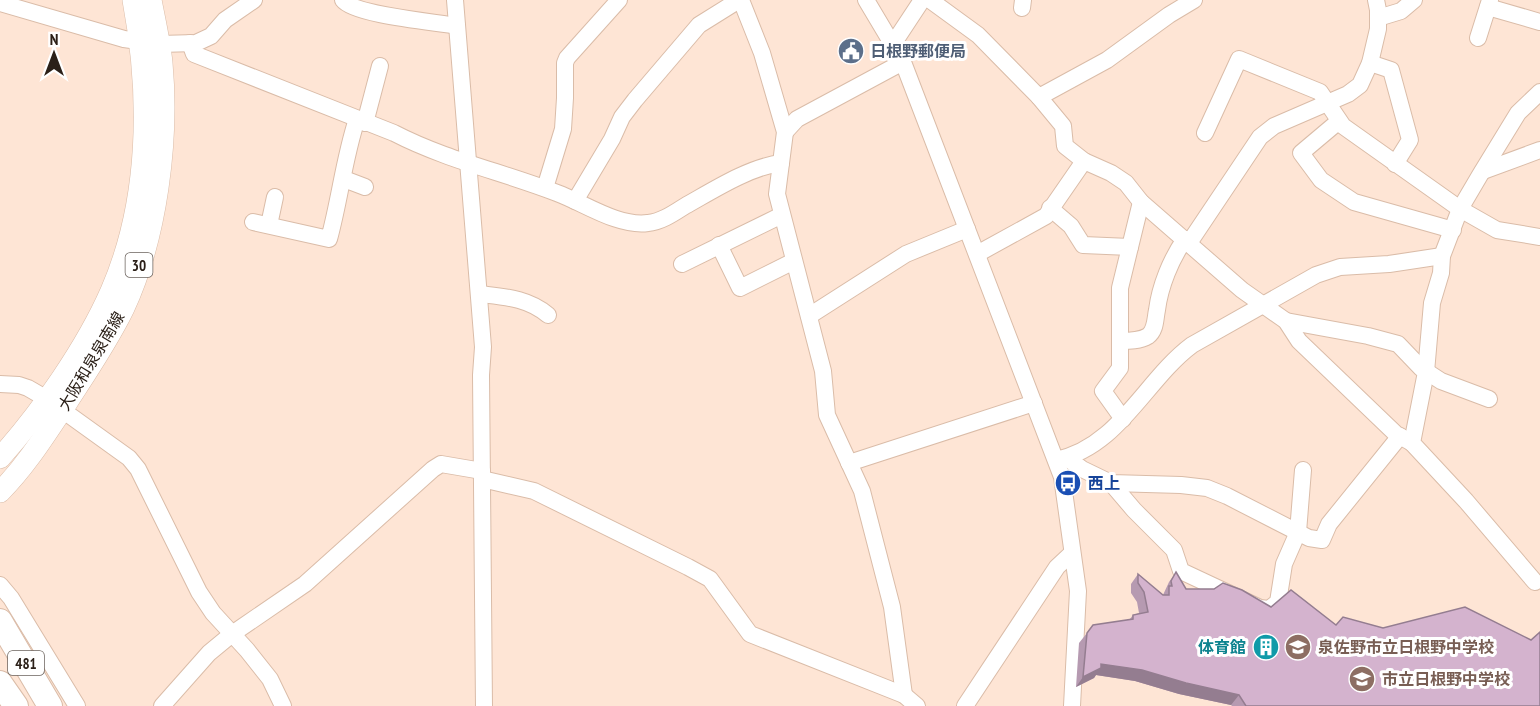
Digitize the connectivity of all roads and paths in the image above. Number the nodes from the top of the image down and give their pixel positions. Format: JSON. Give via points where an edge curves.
{"nodes":[{"id":1,"x":133,"y":0,"type":"edge"},
{"id":2,"x":151,"y":0,"type":"edge"},
{"id":3,"x":254,"y":0,"type":"edge"},
{"id":4,"x":343,"y":0,"type":"edge"},
{"id":5,"x":455,"y":0,"type":"edge"},
{"id":6,"x":619,"y":0,"type":"edge"},
{"id":7,"x":740,"y":0,"type":"edge"},
{"id":8,"x":866,"y":0,"type":"edge"},
{"id":9,"x":922,"y":0,"type":"edge"},
{"id":10,"x":930,"y":0,"type":"edge"},
{"id":11,"x":1194,"y":0,"type":"edge"},
{"id":12,"x":1376,"y":0,"type":"edge"},
{"id":13,"x":1414,"y":0,"type":"edge"},
{"id":14,"x":0,"y":3,"type":"edge"},
{"id":15,"x":1489,"y":4,"type":"edge"},
{"id":16,"x":1378,"y":18,"type":"junction"},
{"id":17,"x":1540,"y":22,"type":"edge"},
{"id":18,"x":457,"y":26,"type":"junction"},
{"id":19,"x":1478,"y":38,"type":"dead end"},
{"id":20,"x":150,"y":43,"type":"junction"},
{"id":21,"x":190,"y":43,"type":"junction"},
{"id":22,"x":893,"y":44,"type":"junction"},
{"id":23,"x":903,"y":62,"type":"junction"},
{"id":24,"x":1370,"y":63,"type":"junction"},
{"id":25,"x":379,"y":66,"type":"dead end"},
{"id":26,"x":1540,"y":92,"type":"edge"},
{"id":27,"x":1039,"y":96,"type":"junction"},
{"id":28,"x":1327,"y":102,"type":"junction"},
{"id":29,"x":361,"y":121,"type":"junction"},
{"id":30,"x":1339,"y":121,"type":"junction"},
{"id":31,"x":785,"y":132,"type":"junction"},
{"id":32,"x":1205,"y":133,"type":"dead end"},
{"id":33,"x":1540,"y":150,"type":"edge"},
{"id":34,"x":1084,"y":161,"type":"junction"},
{"id":35,"x":469,"y":163,"type":"junction"},
{"id":36,"x":781,"y":163,"type":"junction"},
{"id":37,"x":1395,"y":164,"type":"junction"},
{"id":38,"x":1483,"y":171,"type":"junction"},
{"id":39,"x":344,"y":179,"type":"junction"},
{"id":40,"x":365,"y":187,"type":"dead end"},
{"id":41,"x":545,"y":188,"type":"junction"},
{"id":42,"x":275,"y":197,"type":"dead end"},
{"id":43,"x":575,"y":201,"type":"junction"},
{"id":44,"x":1141,"y":202,"type":"junction"},
{"id":45,"x":1050,"y":208,"type":"junction"},
{"id":46,"x":1460,"y":209,"type":"junction"},
{"id":47,"x":782,"y":214,"type":"junction"},
{"id":48,"x":967,"y":229,"type":"junction"},
{"id":49,"x":1453,"y":230,"type":"junction"},
{"id":50,"x":1540,"y":237,"type":"edge"},
{"id":51,"x":1187,"y":241,"type":"junction"},
{"id":52,"x":719,"y":245,"type":"junction"},
{"id":53,"x":1130,"y":247,"type":"junction"},
{"id":54,"x":977,"y":254,"type":"junction"},
{"id":55,"x":1442,"y":256,"type":"junction"},
{"id":56,"x":794,"y":261,"type":"junction"},
{"id":57,"x":682,"y":264,"type":"dead end"},
{"id":58,"x":480,"y":294,"type":"junction"},
{"id":59,"x":1265,"y":305,"type":"junction"},
{"id":60,"x":548,"y":315,"type":"dead end"},
{"id":61,"x":809,"y":316,"type":"junction"},
{"id":62,"x":1286,"y":321,"type":"junction"},
{"id":63,"x":1120,"y":341,"type":"junction"},
{"id":64,"x":1426,"y":372,"type":"junction"},
{"id":65,"x":0,"y":384,"type":"edge"},
{"id":66,"x":1489,"y":399,"type":"dead end"},
{"id":67,"x":1034,"y":403,"type":"junction"},
{"id":68,"x":54,"y":405,"type":"junction"},
{"id":69,"x":1123,"y":419,"type":"junction"},
{"id":70,"x":1406,"y":439,"type":"junction"},
{"id":71,"x":0,"y":458,"type":"edge"},
{"id":72,"x":1062,"y":459,"type":"junction"},
{"id":73,"x":849,"y":463,"type":"junction"},
{"id":74,"x":1303,"y":470,"type":"dead end"},
{"id":75,"x":482,"y":475,"type":"junction"},
{"id":76,"x":1111,"y":483,"type":"junction"},
{"id":77,"x":0,"y":492,"type":"edge"},
{"id":78,"x":1298,"y":532,"type":"junction"},
{"id":79,"x":1072,"y":553,"type":"junction"},
{"id":80,"x":1535,"y":582,"type":"dead end"},
{"id":81,"x":0,"y":585,"type":"edge"},
{"id":82,"x":3,"y":624,"type":"edge"},
{"id":83,"x":232,"y":634,"type":"junction"},
{"id":84,"x":0,"y":654,"type":"edge"},
{"id":85,"x":0,"y":683,"type":"edge"},
{"id":86,"x":904,"y":695,"type":"junction"},
{"id":87,"x":0,"y":697,"type":"edge"},
{"id":88,"x":76,"y":705,"type":"edge"},
{"id":89,"x":6,"y":706,"type":"edge"},
{"id":90,"x":16,"y":706,"type":"edge"},
{"id":91,"x":37,"y":706,"type":"edge"},
{"id":92,"x":50,"y":706,"type":"edge"},
{"id":93,"x":162,"y":706,"type":"edge"},
{"id":94,"x":283,"y":706,"type":"edge"},
{"id":95,"x":484,"y":706,"type":"edge"},
{"id":96,"x":917,"y":706,"type":"edge"},
{"id":97,"x":965,"y":706,"type":"edge"},
{"id":98,"x":1072,"y":706,"type":"edge"}],
"edges":[{"from":1,"to":20,"type":"main road","name":"大阪和泉泉南線","number":"30"},
{"from":2,"to":20,"type":"main road","name":"大阪和泉泉南線","number":"30"},
{"from":3,"to":21,"type":"street","via":[[225,20],[211,36]]},
{"from":4,"to":18,"type":"street","via":[[348,6],[376,13]]},
{"from":5,"to":18,"type":"street"},
{"from":6,"to":41,"type":"street","via":[[565,63],[562,129]]},
{"from":7,"to":31,"type":"street","via":[[762,53]]},
{"from":7,"to":43,"type":"street","via":[[699,25],[635,100]]},
{"from":8,"to":22,"type":"street"},
{"from":9,"to":22,"type":"street"},
{"from":10,"to":27,"type":"street","via":[[978,35]]},
{"from":11,"to":27,"type":"street","via":[[1107,60]]},
{"from":12,"to":16,"type":"street"},
{"from":13,"to":16,"type":"street","via":[[1401,11]]},
{"from":14,"to":20,"type":"street"},
{"from":15,"to":17,"type":"street"},
{"from":15,"to":19,"type":"street"},
{"from":16,"to":24,"type":"street"},
{"from":18,"to":35,"type":"street"},
{"from":20,"to":21,"type":"street"},
{"from":20,"to":68,"type":"main road","name":"大阪和泉泉南線","number":"30","via":[[132,229],[110,293]]},
{"from":21,"to":29,"type":"street","via":[[194,54]]},
{"from":22,"to":23,"type":"street"},
{"from":23,"to":31,"type":"street","via":[[797,119]]},
{"from":23,"to":48,"type":"street"},
{"from":24,"to":28,"type":"street","via":[[1360,85]]},
{"from":24,"to":37,"type":"street","via":[[1391,70],[1410,140]]},
{"from":25,"to":29,"type":"street"},
{"from":26,"to":38,"type":"street","via":[[1518,113]]},
{"from":27,"to":34,"type":"street","via":[[1063,126],[1065,146]]},
{"from":28,"to":30,"type":"street"},
{"from":28,"to":32,"type":"street","via":[[1320,92],[1239,59]]},
{"from":28,"to":51,"type":"street","via":[[1274,126],[1260,137]]},
{"from":29,"to":35,"type":"street"},
{"from":29,"to":39,"type":"street","via":[[350,142]]},
{"from":30,"to":37,"type":"street"},
{"from":30,"to":49,"type":"street","via":[[1301,153],[1321,180],[1354,202]]},
{"from":31,"to":36,"type":"street"},
{"from":33,"to":38,"type":"street"},
{"from":34,"to":44,"type":"street","via":[[1126,183]]},
{"from":34,"to":45,"type":"street"},
{"from":35,"to":41,"type":"street"},
{"from":35,"to":58,"type":"street"},
{"from":36,"to":43,"type":"street","via":[[749,172],[648,224],[614,218]]},
{"from":36,"to":47,"type":"street","via":[[777,194]]},
{"from":37,"to":46,"type":"street"},
{"from":38,"to":46,"type":"street"},
{"from":39,"to":40,"type":"street"},
{"from":39,"to":42,"type":"street","via":[[329,239],[261,224]]},
{"from":41,"to":43,"type":"street"},
{"from":44,"to":51,"type":"street"},
{"from":44,"to":53,"type":"street"},
{"from":45,"to":53,"type":"street","via":[[1071,226],[1083,245]]},
{"from":45,"to":54,"type":"street","via":[[1046,216]]},
{"from":46,"to":49,"type":"street"},
{"from":46,"to":50,"type":"street","via":[[1497,230]]},
{"from":47,"to":52,"type":"street"},
{"from":47,"to":56,"type":"street"},
{"from":48,"to":54,"type":"street"},
{"from":48,"to":61,"type":"street","via":[[906,254]]},
{"from":49,"to":55,"type":"street"},
{"from":51,"to":59,"type":"street"},
{"from":51,"to":63,"type":"street","via":[[1165,278],[1154,329],[1148,336]]},
{"from":52,"to":56,"type":"street","via":[[740,288]]},
{"from":52,"to":57,"type":"street"},
{"from":53,"to":63,"type":"street","via":[[1119,288]]},
{"from":54,"to":67,"type":"street"},
{"from":55,"to":59,"type":"street","via":[[1340,267],[1316,275]]},
{"from":55,"to":64,"type":"street","via":[[1432,303]]},
{"from":56,"to":61,"type":"street"},
{"from":58,"to":60,"type":"street","via":[[535,304]]},
{"from":58,"to":75,"type":"street"},
{"from":59,"to":62,"type":"street"},
{"from":59,"to":69,"type":"street","via":[[1178,356]]},
{"from":61,"to":73,"type":"street","via":[[823,371],[827,415]]},
{"from":62,"to":64,"type":"street","via":[[1398,344]]},
{"from":62,"to":70,"type":"street","via":[[1299,341]]},
{"from":63,"to":69,"type":"street","via":[[1120,368],[1102,391]]},
{"from":64,"to":66,"type":"street"},
{"from":64,"to":70,"type":"street"},
{"from":65,"to":68,"type":"street","via":[[19,385]]},
{"from":67,"to":72,"type":"street"},
{"from":67,"to":73,"type":"street"},
{"from":68,"to":71,"type":"main road","name":"大阪和泉泉南線","number":"30"},
{"from":68,"to":77,"type":"main road","name":"大阪和泉泉南線","number":"30","via":[[42,442]]},
{"from":68,"to":83,"type":"street","via":[[129,458],[138,469],[199,592]]},
{"from":69,"to":72,"type":"street","via":[[1115,428]]},
{"from":70,"to":78,"type":"street","via":[[1329,524],[1322,540]]},
{"from":70,"to":80,"type":"street","via":[[1466,501]]},
{"from":72,"to":76,"type":"street"},
{"from":72,"to":79,"type":"street"},
{"from":73,"to":86,"type":"street","via":[[862,491],[892,607]]},
{"from":74,"to":78,"type":"street"},
{"from":75,"to":83,"type":"street","via":[[441,464],[433,469],[305,584]]},
{"from":75,"to":86,"type":"street","via":[[534,491],[710,579],[750,634]]},
{"from":75,"to":95,"type":"street"},
{"from":76,"to":78,"type":"street","via":[[1207,488]]},
{"from":76,"to":78,"type":"street","via":[[1174,550],[1181,571],[1260,608],[1269,609],[1278,602],[1284,564]]},
{"from":79,"to":97,"type":"street","via":[[1058,567]]},
{"from":79,"to":98,"type":"street","via":[[1078,591]]},
{"from":81,"to":88,"type":"street"},
{"from":82,"to":88,"type":"street","via":[[46,679]]},
{"from":82,"to":92,"type":"highway","number":"481"},
{"from":83,"to":93,"type":"street","via":[[209,653]]},
{"from":83,"to":94,"type":"street","via":[[270,679]]},
{"from":84,"to":91,"type":"highway"},
{"from":85,"to":90,"type":"highway"},
{"from":86,"to":96,"type":"street"},
{"from":87,"to":89,"type":"highway","number":"481"}]}
